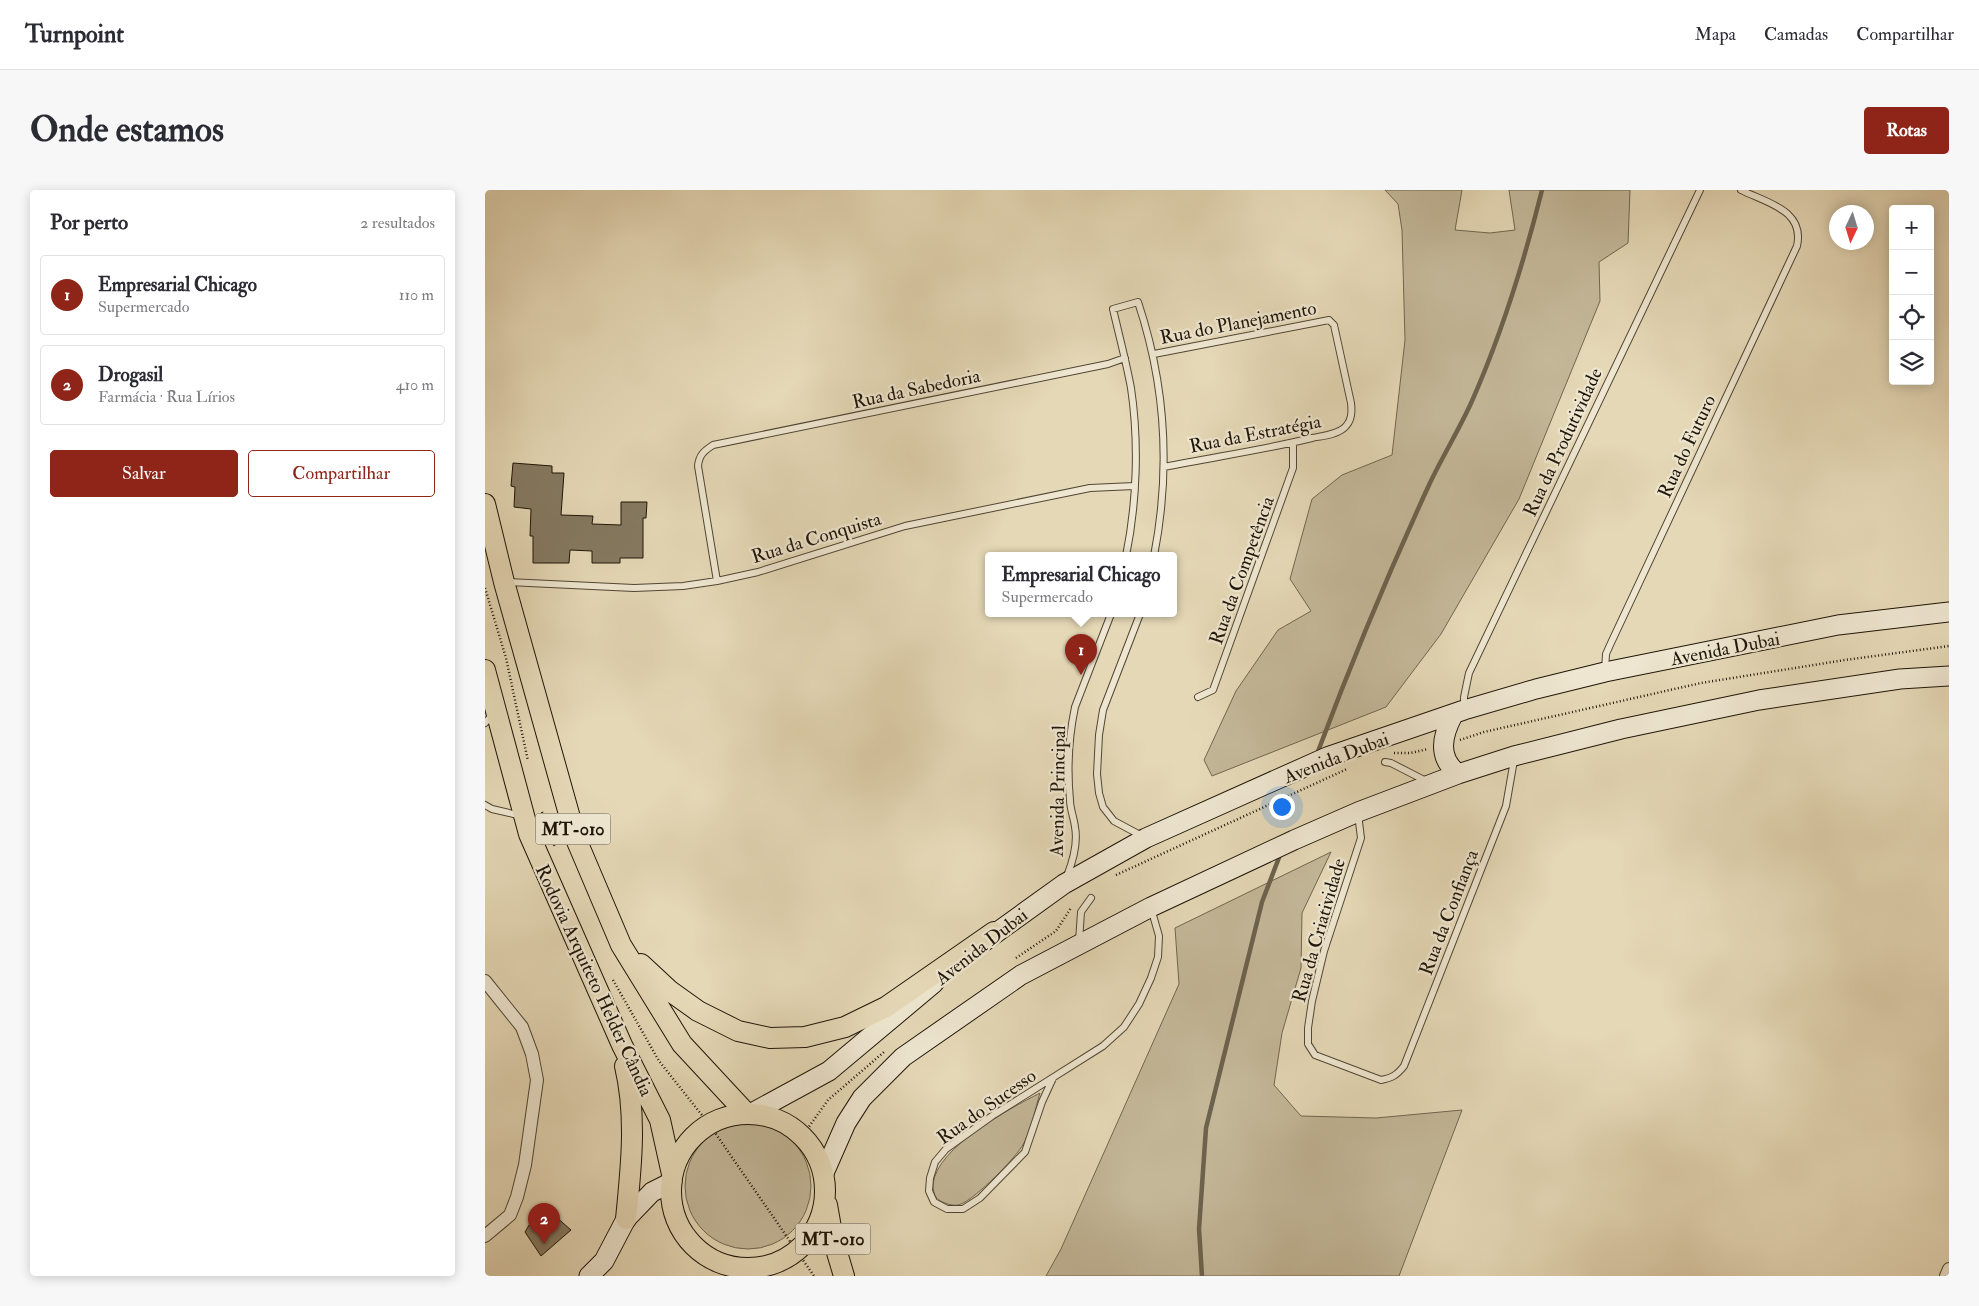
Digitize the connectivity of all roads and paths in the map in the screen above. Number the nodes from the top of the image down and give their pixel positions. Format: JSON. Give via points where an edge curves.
{"nodes":[{"id":1,"x":1700,"y":190,"type":"edge"},
{"id":2,"x":1741,"y":190,"type":"edge"},
{"id":3,"x":1154,"y":354,"type":"junction"},
{"id":4,"x":1125,"y":358,"type":"junction"},
{"id":5,"x":1349,"y":422,"type":"joint"},
{"id":6,"x":1293,"y":443,"type":"junction"},
{"id":7,"x":1164,"y":467,"type":"junction"},
{"id":8,"x":1134,"y":486,"type":"junction"},
{"id":9,"x":485,"y":504,"type":"edge"},
{"id":10,"x":1126,"y":552,"type":"edge"},
{"id":11,"x":1155,"y":552,"type":"edge"},
{"id":12,"x":717,"y":581,"type":"junction"},
{"id":13,"x":504,"y":582,"type":"junction"},
{"id":14,"x":1949,"y":612,"type":"edge"},
{"id":15,"x":1110,"y":617,"type":"edge"},
{"id":16,"x":1138,"y":617,"type":"edge"},
{"id":17,"x":485,"y":670,"type":"edge"},
{"id":18,"x":1605,"y":672,"type":"junction"},
{"id":19,"x":1949,"y":676,"type":"edge"},
{"id":20,"x":1198,"y":697,"type":"dead end"},
{"id":21,"x":1459,"y":712,"type":"junction"},
{"id":22,"x":491,"y":717,"type":"edge"},
{"id":23,"x":1514,"y":756,"type":"junction"},
{"id":24,"x":1385,"y":762,"type":"dead end"},
{"id":25,"x":1458,"y":774,"type":"junction"},
{"id":26,"x":1432,"y":784,"type":"junction"},
{"id":27,"x":485,"y":805,"type":"edge"},
{"id":28,"x":1358,"y":812,"type":"junction"},
{"id":29,"x":524,"y":816,"type":"junction"},
{"id":30,"x":1146,"y":838,"type":"junction"},
{"id":31,"x":1065,"y":884,"type":"junction"},
{"id":32,"x":1091,"y":898,"type":"dead end"},
{"id":33,"x":1151,"y":906,"type":"junction"},
{"id":34,"x":995,"y":932,"type":"junction"},
{"id":35,"x":621,"y":945,"type":"junction"},
{"id":36,"x":1079,"y":945,"type":"junction"},
{"id":37,"x":485,"y":980,"type":"edge"},
{"id":38,"x":622,"y":1045,"type":"junction"},
{"id":39,"x":1315,"y":1055,"type":"joint"},
{"id":40,"x":1053,"y":1078,"type":"junction"},
{"id":41,"x":749,"y":1114,"type":"junction"},
{"id":42,"x":823,"y":1173,"type":"junction"},
{"id":43,"x":672,"y":1178,"type":"junction"},
{"id":44,"x":826,"y":1201,"type":"junction"},
{"id":45,"x":626,"y":1219,"type":"junction"},
{"id":46,"x":485,"y":1236,"type":"edge"},
{"id":47,"x":1949,"y":1269,"type":"edge"},
{"id":48,"x":752,"y":1272,"type":"edge"},
{"id":49,"x":589,"y":1276,"type":"edge"},
{"id":50,"x":844,"y":1276,"type":"edge"},
{"id":51,"x":1946,"y":1276,"type":"edge"}],
"edges":[{"from":1,"to":21,"type":"lane","name":"Rua da Produtividade","via":[[1469,672]]},
{"from":2,"to":18,"type":"lane","name":"Rua do Futuro","via":[[1789,214],[1797,224],[1797,246],[1606,654]]},
{"from":3,"to":4,"type":"lane","via":[[1138,302],[1113,309]]},
{"from":3,"to":5,"type":"lane","name":"Rua do Planejamento","via":[[1329,320],[1335,325],[1351,403]]},
{"from":3,"to":7,"type":"lane","via":[[1164,425]]},
{"from":4,"to":8,"type":"lane","via":[[1134,424]]},
{"from":4,"to":12,"type":"lane","name":"Rua da Sabedoria","via":[[713,445],[703,451],[698,466]]},
{"from":5,"to":6,"type":"lane","name":"Rua da Estratégia","via":[[1334,433]]},
{"from":6,"to":7,"type":"lane","name":"Rua da Estratégia"},
{"from":6,"to":20,"type":"lane","name":"Rua da Competência","via":[[1293,468],[1213,690]]},
{"from":7,"to":11,"type":"lane"},
{"from":8,"to":10,"type":"lane"},
{"from":8,"to":12,"type":"lane","name":"Rua da Conquista","via":[[1090,488],[905,526],[759,572]]},
{"from":9,"to":13,"type":"main road","name":"Rodovia Arquiteto Helder Cândia","number":"MT-010"},
{"from":12,"to":13,"type":"lane","name":"Rua da Conquista","via":[[634,588]]},
{"from":13,"to":35,"type":"main road","name":"Rodovia Arquiteto Helder Cândia","number":"MT-010","via":[[576,839]]},
{"from":14,"to":18,"type":"street","name":"Avenida Dubai","via":[[1838,625]]},
{"from":15,"to":31,"type":"lane","name":"Avenida Principal","via":[[1072,720],[1070,802],[1076,829],[1071,867]]},
{"from":16,"to":30,"type":"lane","via":[[1103,710],[1097,774],[1103,807],[1114,821]]},
{"from":17,"to":22,"type":"main road","name":"Rodovia Arquiteto Helder Cândia","number":"MT-010"},
{"from":18,"to":21,"type":"street","name":"Avenida Dubai"},
{"from":19,"to":23,"type":"street","via":[[1900,679],[1759,700]]},
{"from":21,"to":25,"type":"street","via":[[1445,730],[1443,752],[1450,767]]},
{"from":21,"to":30,"type":"street","name":"Avenida Dubai","via":[[1327,757]]},
{"from":22,"to":29,"type":"main road","name":"Rodovia Arquiteto Helder Cândia","number":"MT-010"},
{"from":23,"to":25,"type":"street"},
{"from":23,"to":39,"type":"lane","name":"Rua da Confiança","via":[[1506,806],[1404,1066],[1398,1074],[1381,1080]]},
{"from":24,"to":26,"type":"lane"},
{"from":25,"to":26,"type":"street"},
{"from":26,"to":28,"type":"street"},
{"from":27,"to":29,"type":"lane"},
{"from":28,"to":33,"type":"street"},
{"from":28,"to":39,"type":"lane","name":"Rua da Criatividade","via":[[1361,838],[1311,1001],[1308,1044]]},
{"from":29,"to":38,"type":"main road","name":"Rodovia Arquiteto Helder Cândia","number":"MT-010"},
{"from":30,"to":31,"type":"street","name":"Avenida Dubai"},
{"from":31,"to":34,"type":"street","name":"Avenida Dubai"},
{"from":32,"to":36,"type":"lane","via":[[1081,912]]},
{"from":33,"to":36,"type":"street"},
{"from":33,"to":40,"type":"lane","name":"Rua do Sucesso","via":[[1159,936],[1158,957],[1139,1004],[1115,1036]]},
{"from":34,"to":35,"type":"main road","via":[[886,1007],[845,1027],[805,1037],[770,1038],[738,1031],[697,1011],[670,991]]},
{"from":34,"to":41,"type":"street","name":"Avenida Dubai","via":[[829,1071]]},
{"from":35,"to":41,"type":"main road","name":"Rodovia Arquiteto Helder Cândia","number":"MT-010","via":[[682,1044]]},
{"from":36,"to":42,"type":"street","via":[[1021,975],[903,1057],[862,1098],[846,1123]]},
{"from":37,"to":46,"type":"street","via":[[522,1027],[537,1080],[517,1197],[510,1215]]},
{"from":38,"to":43,"type":"main road","name":"Rodovia Arquiteto Helder Cândia","number":"MT-010","via":[[660,1120]]},
{"from":38,"to":45,"type":"main road","via":[[633,1118]]},
{"from":40,"to":40,"type":"lane","name":"Rua do Sucesso","via":[[946,1148],[935,1162],[930,1178],[929,1191],[934,1202],[947,1209],[963,1209],[980,1198],[1025,1152]]},
{"from":41,"to":42,"type":"main road","number":"MT-010","via":[[785,1122],[803,1136]]},
{"from":41,"to":43,"type":"main road","number":"MT-010","via":[[732,1115],[712,1122],[694,1135],[680,1153]]},
{"from":42,"to":44,"type":"main road","number":"MT-010"},
{"from":43,"to":45,"type":"street","via":[[652,1192]]},
{"from":43,"to":48,"type":"main road","number":"MT-010","via":[[675,1218],[688,1241],[708,1258]]},
{"from":44,"to":48,"type":"main road","number":"MT-010","via":[[817,1229],[801,1249],[781,1262]]},
{"from":44,"to":50,"type":"main road","number":"MT-010"},
{"from":45,"to":49,"type":"street","via":[[604,1261]]},
{"from":47,"to":51,"type":"street"}]}
